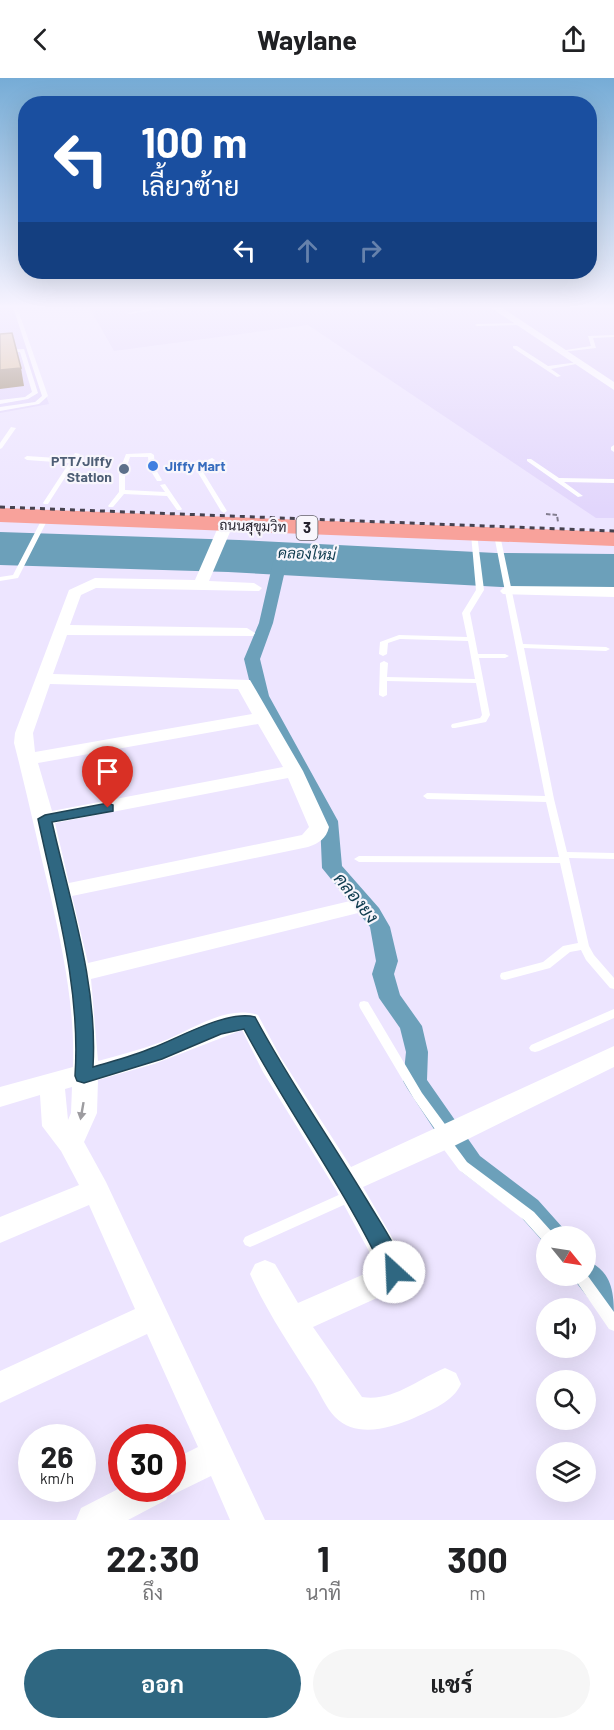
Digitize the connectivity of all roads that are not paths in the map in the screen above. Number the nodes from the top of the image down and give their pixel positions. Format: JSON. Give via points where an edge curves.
{"nodes":[{"id":1,"x":29,"y":374,"type":"edge"},
{"id":2,"x":38,"y":374,"type":"edge"},
{"id":3,"x":556,"y":374,"type":"edge"},
{"id":4,"x":595,"y":374,"type":"edge"},
{"id":5,"x":559,"y":376,"type":"dead end"},
{"id":6,"x":614,"y":387,"type":"edge"},
{"id":7,"x":0,"y":402,"type":"edge"},
{"id":8,"x":0,"y":409,"type":"edge"},
{"id":9,"x":0,"y":431,"type":"edge"},
{"id":10,"x":0,"y":447,"type":"edge"},
{"id":11,"x":77,"y":454,"type":"dead end"},
{"id":12,"x":27,"y":458,"type":"dead end"},
{"id":13,"x":212,"y":460,"type":"dead end"},
{"id":14,"x":529,"y":460,"type":"dead end"},
{"id":15,"x":72,"y":461,"type":"junction"},
{"id":16,"x":558,"y":480,"type":"junction"},
{"id":17,"x":614,"y":481,"type":"edge"},
{"id":18,"x":580,"y":496,"type":"dead end"},
{"id":19,"x":116,"y":499,"type":"junction"},
{"id":20,"x":0,"y":501,"type":"edge"},
{"id":21,"x":174,"y":502,"type":"junction"},
{"id":22,"x":0,"y":515,"type":"edge"},
{"id":23,"x":44,"y":516,"type":"junction"},
{"id":24,"x":225,"y":523,"type":"junction"},
{"id":25,"x":614,"y":524,"type":"edge"},
{"id":26,"x":614,"y":539,"type":"edge"},
{"id":27,"x":485,"y":540,"type":"junction"},
{"id":28,"x":0,"y":579,"type":"edge"},
{"id":29,"x":202,"y":582,"type":"junction"},
{"id":30,"x":254,"y":588,"type":"dead end"},
{"id":31,"x":507,"y":590,"type":"junction"},
{"id":32,"x":614,"y":592,"type":"edge"},
{"id":33,"x":61,"y":630,"type":"junction"},
{"id":34,"x":247,"y":633,"type":"dead end"},
{"id":35,"x":471,"y":639,"type":"junction"},
{"id":36,"x":519,"y":646,"type":"junction"},
{"id":37,"x":606,"y":649,"type":"dead end"},
{"id":38,"x":474,"y":656,"type":"junction"},
{"id":39,"x":505,"y":656,"type":"dead end"},
{"id":40,"x":44,"y":679,"type":"junction"},
{"id":41,"x":383,"y":680,"type":"junction"},
{"id":42,"x":479,"y":681,"type":"junction"},
{"id":43,"x":383,"y":695,"type":"dead end"},
{"id":44,"x":265,"y":717,"type":"junction"},
{"id":45,"x":454,"y":726,"type":"dead end"},
{"id":46,"x":28,"y":759,"type":"junction"},
{"id":47,"x":294,"y":771,"type":"junction"},
{"id":48,"x":427,"y":796,"type":"dead end"},
{"id":49,"x":550,"y":799,"type":"junction"},
{"id":50,"x":45,"y":819,"type":"junction"},
{"id":51,"x":614,"y":856,"type":"edge"},
{"id":52,"x":564,"y":857,"type":"junction"},
{"id":53,"x":359,"y":859,"type":"dead end"},
{"id":54,"x":59,"y":892,"type":"junction"},
{"id":55,"x":350,"y":908,"type":"dead end"},
{"id":56,"x":584,"y":946,"type":"junction"},
{"id":57,"x":79,"y":974,"type":"junction"},
{"id":58,"x":505,"y":976,"type":"dead end"},
{"id":59,"x":614,"y":986,"type":"edge"},
{"id":60,"x":364,"y":1005,"type":"dead end"},
{"id":61,"x":614,"y":1013,"type":"edge"},
{"id":62,"x":535,"y":1048,"type":"dead end"},
{"id":63,"x":614,"y":1056,"type":"edge"},
{"id":64,"x":85,"y":1061,"type":"junction"},
{"id":65,"x":52,"y":1084,"type":"junction"},
{"id":66,"x":0,"y":1097,"type":"edge"},
{"id":67,"x":450,"y":1136,"type":"junction"},
{"id":68,"x":70,"y":1143,"type":"junction"},
{"id":69,"x":349,"y":1188,"type":"junction"},
{"id":70,"x":96,"y":1190,"type":"junction"},
{"id":71,"x":538,"y":1226,"type":"edge"},
{"id":72,"x":0,"y":1230,"type":"edge"},
{"id":73,"x":250,"y":1241,"type":"dead end"},
{"id":74,"x":265,"y":1274,"type":"dead end"},
{"id":75,"x":587,"y":1286,"type":"edge"},
{"id":76,"x":152,"y":1316,"type":"junction"},
{"id":77,"x":292,"y":1321,"type":"junction"},
{"id":78,"x":614,"y":1324,"type":"edge"},
{"id":79,"x":445,"y":1384,"type":"dead end"},
{"id":80,"x":0,"y":1387,"type":"edge"},
{"id":81,"x":218,"y":1454,"type":"junction"},
{"id":82,"x":186,"y":1471,"type":"edge"},
{"id":83,"x":127,"y":1502,"type":"edge"},
{"id":84,"x":93,"y":1520,"type":"edge"},
{"id":85,"x":248,"y":1520,"type":"edge"}],
"edges":[{"from":1,"to":7,"type":"lane","via":[[35,393]]},
{"from":2,"to":8,"type":"lane","via":[[45,396],[37,403]]},
{"from":3,"to":5,"type":"lane"},
{"from":4,"to":6,"type":"street"},
{"from":9,"to":10,"type":"lane","via":[[12,430]]},
{"from":11,"to":15,"type":"lane"},
{"from":12,"to":15,"type":"lane"},
{"from":13,"to":24,"type":"lane","via":[[197,466]]},
{"from":14,"to":16,"type":"lane"},
{"from":15,"to":23,"type":"lane"},
{"from":16,"to":17,"type":"lane"},
{"from":16,"to":18,"type":"lane"},
{"from":19,"to":21,"type":"highway","name":"ถนนสุขุมวิท","number":"3"},
{"from":19,"to":21,"type":"lane","via":[[126,456],[151,455],[152,468]]},
{"from":19,"to":23,"type":"highway","name":"ถนนสุขุมวิท","number":"3"},
{"from":20,"to":23,"type":"highway","name":"ถนนสุขุมวิท","number":"3"},
{"from":21,"to":24,"type":"highway","name":"ถนนสุขุมวิท","number":"3"},
{"from":22,"to":23,"type":"highway","name":"ถนนสุขุมวิท","number":"3"},
{"from":23,"to":24,"type":"highway","name":"ถนนสุขุมวิท","number":"3"},
{"from":23,"to":28,"type":"lane","via":[[16,577]]},
{"from":24,"to":25,"type":"highway","name":"ถนนสุขุมวิท","number":"3"},
{"from":24,"to":27,"type":"highway","name":"ถนนสุขุมวิท","number":"3"},
{"from":24,"to":29,"type":"street"},
{"from":26,"to":27,"type":"highway","name":"ถนนสุขุมวิท","number":"3"},
{"from":27,"to":31,"type":"lane"},
{"from":27,"to":35,"type":"lane","via":[[480,590],[466,613]]},
{"from":29,"to":30,"type":"street"},
{"from":29,"to":33,"type":"street","via":[[85,586],[74,593]]},
{"from":31,"to":32,"type":"street"},
{"from":31,"to":36,"type":"lane"},
{"from":33,"to":34,"type":"street"},
{"from":33,"to":40,"type":"street"},
{"from":35,"to":38,"type":"lane"},
{"from":35,"to":41,"type":"lane","via":[[399,637],[384,642]]},
{"from":36,"to":37,"type":"lane"},
{"from":36,"to":49,"type":"lane"},
{"from":38,"to":39,"type":"lane"},
{"from":38,"to":42,"type":"lane"},
{"from":40,"to":44,"type":"street","via":[[238,682],[248,687]]},
{"from":40,"to":46,"type":"street","via":[[24,733]]},
{"from":41,"to":42,"type":"lane"},
{"from":41,"to":43,"type":"lane"},
{"from":42,"to":45,"type":"lane","via":[[486,715],[483,720]]},
{"from":44,"to":46,"type":"street"},
{"from":44,"to":47,"type":"street"},
{"from":46,"to":50,"type":"street"},
{"from":47,"to":50,"type":"street"},
{"from":47,"to":54,"type":"street","via":[[319,826],[317,834],[308,840]]},
{"from":48,"to":49,"type":"lane"},
{"from":49,"to":52,"type":"lane"},
{"from":50,"to":54,"type":"street"},
{"from":51,"to":52,"type":"lane"},
{"from":52,"to":53,"type":"lane"},
{"from":52,"to":56,"type":"lane"},
{"from":54,"to":57,"type":"street"},
{"from":55,"to":57,"type":"street"},
{"from":56,"to":58,"type":"lane","via":[[567,950],[546,965]]},
{"from":56,"to":59,"type":"lane"},
{"from":57,"to":64,"type":"street"},
{"from":60,"to":67,"type":"lane","via":[[418,1096]]},
{"from":61,"to":62,"type":"lane"},
{"from":63,"to":67,"type":"street"},
{"from":64,"to":65,"type":"street"},
{"from":64,"to":68,"type":"street","one_way":true,"via":[[84,1113]]},
{"from":64,"to":69,"type":"street","via":[[156,1054],[218,1028],[249,1021]]},
{"from":65,"to":66,"type":"street"},
{"from":65,"to":68,"type":"street","via":[[55,1126]]},
{"from":67,"to":69,"type":"street"},
{"from":67,"to":71,"type":"lane","via":[[463,1166]]},
{"from":68,"to":70,"type":"street"},
{"from":69,"to":73,"type":"lane"},
{"from":69,"to":77,"type":"street","via":[[391,1262],[392,1275]]},
{"from":70,"to":72,"type":"street"},
{"from":70,"to":76,"type":"street"},
{"from":74,"to":77,"type":"street"},
{"from":75,"to":78,"type":"lane"},
{"from":76,"to":80,"type":"street"},
{"from":76,"to":81,"type":"street"},
{"from":77,"to":79,"type":"street","via":[[354,1412],[372,1416],[387,1412]]},
{"from":81,"to":82,"type":"street"},
{"from":81,"to":85,"type":"street"},
{"from":83,"to":84,"type":"street"}]}
